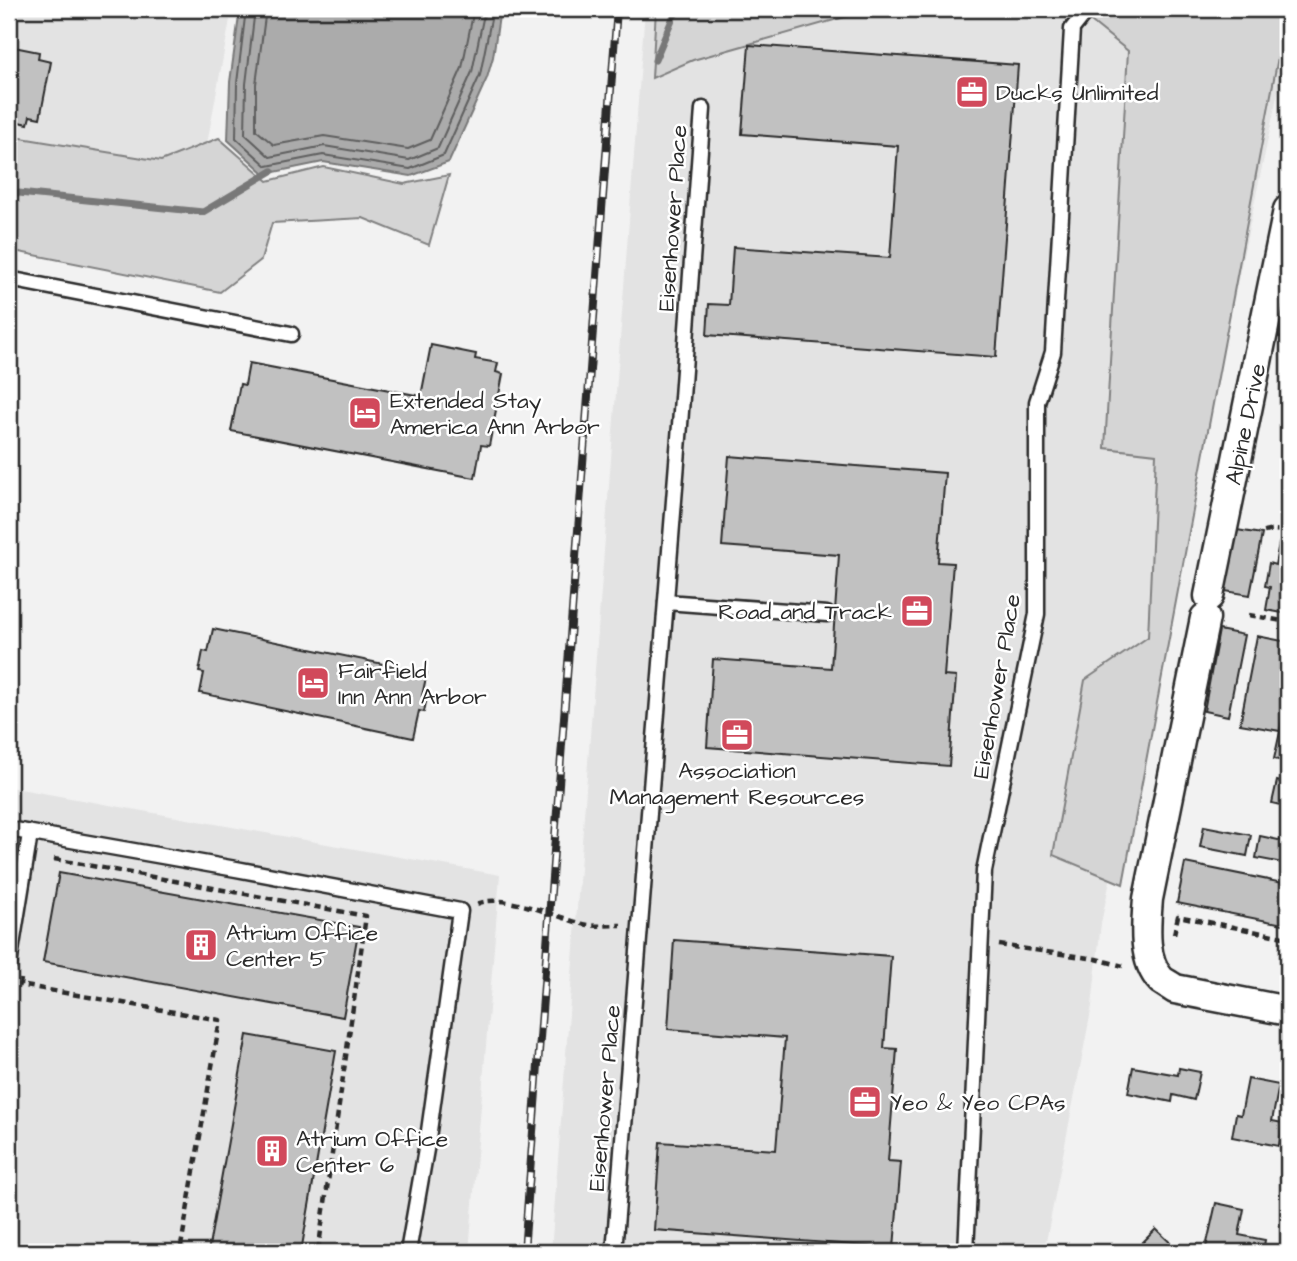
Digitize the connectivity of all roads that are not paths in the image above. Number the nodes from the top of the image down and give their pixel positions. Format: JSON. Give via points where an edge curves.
{"nodes":[{"id":1,"x":1088,"y":9,"type":"edge"},
{"id":2,"x":703,"y":109,"type":"dead end"},
{"id":3,"x":1288,"y":211,"type":"edge"},
{"id":4,"x":9,"y":279,"type":"edge"},
{"id":5,"x":291,"y":334,"type":"dead end"},
{"id":6,"x":666,"y":602,"type":"junction"},
{"id":7,"x":827,"y":614,"type":"dead end"},
{"id":8,"x":9,"y":830,"type":"edge"},
{"id":9,"x":30,"y":834,"type":"junction"},
{"id":10,"x":9,"y":964,"type":"edge"},
{"id":11,"x":1288,"y":1011,"type":"edge"},
{"id":12,"x":408,"y":1252,"type":"edge"},
{"id":13,"x":614,"y":1252,"type":"edge"},
{"id":14,"x":966,"y":1252,"type":"edge"}],
"edges":[{"from":1,"to":14,"type":"lane","name":"Eisenhower Place","via":[[1072,29],[1053,352],[1037,402],[1037,614],[984,871]]},
{"from":2,"to":6,"type":"lane","name":"Eisenhower Place"},
{"from":3,"to":11,"type":"street","name":"Alpine Drive","via":[[1146,923],[1152,964],[1161,980],[1175,989]]},
{"from":4,"to":5,"type":"lane"},
{"from":6,"to":7,"type":"lane"},
{"from":6,"to":13,"type":"lane","name":"Eisenhower Place"},
{"from":8,"to":9,"type":"lane"},
{"from":9,"to":10,"type":"lane"},
{"from":9,"to":12,"type":"lane","via":[[460,911]]}]}
